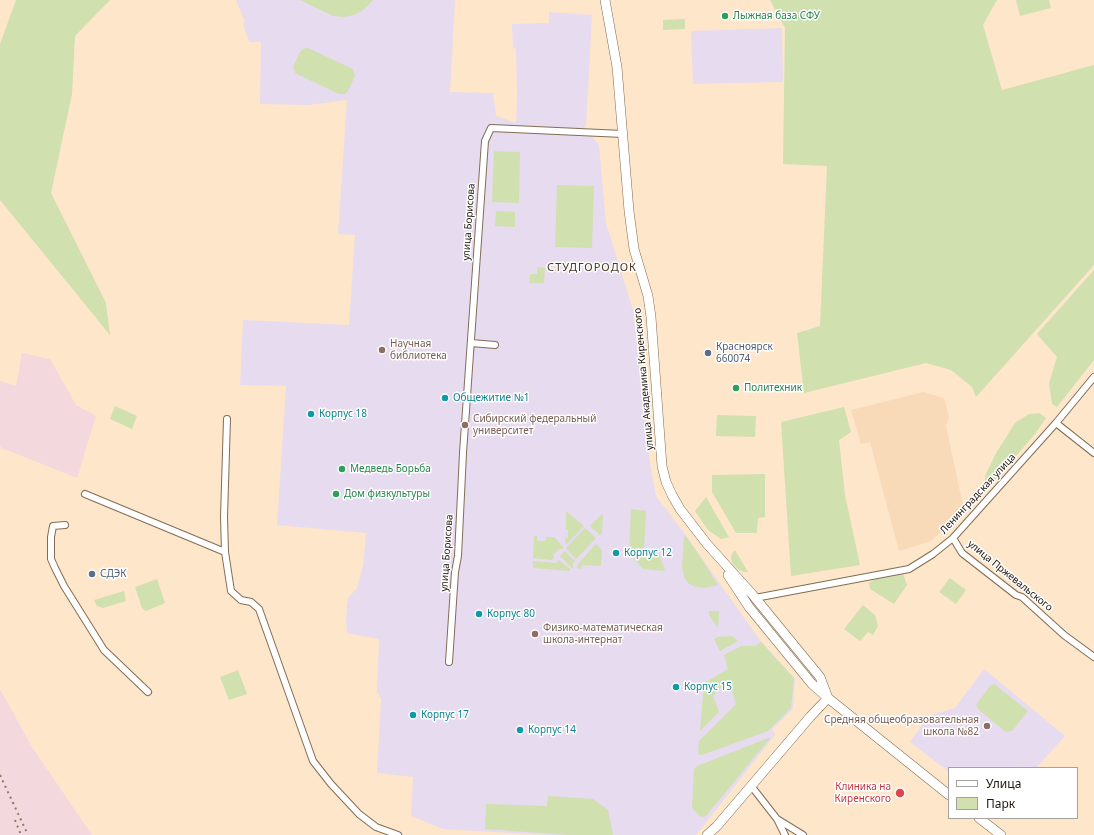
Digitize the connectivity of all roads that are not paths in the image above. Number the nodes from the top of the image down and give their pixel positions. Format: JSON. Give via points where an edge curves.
{"nodes":[{"id":1,"x":605,"y":0,"type":"edge"},
{"id":2,"x":623,"y":134,"type":"junction"},
{"id":3,"x":471,"y":343,"type":"junction"},
{"id":4,"x":495,"y":345,"type":"dead end"},
{"id":5,"x":1094,"y":377,"type":"edge"},
{"id":6,"x":227,"y":419,"type":"dead end"},
{"id":7,"x":1056,"y":423,"type":"junction"},
{"id":8,"x":1094,"y":453,"type":"edge"},
{"id":9,"x":85,"y":494,"type":"dead end"},
{"id":10,"x":65,"y":525,"type":"dead end"},
{"id":11,"x":953,"y":538,"type":"junction"},
{"id":12,"x":225,"y":552,"type":"junction"},
{"id":13,"x":714,"y":553,"type":"junction"},
{"id":14,"x":755,"y":598,"type":"junction"},
{"id":15,"x":1094,"y":657,"type":"edge"},
{"id":16,"x":449,"y":662,"type":"dead end"},
{"id":17,"x":148,"y":692,"type":"dead end"},
{"id":18,"x":828,"y":698,"type":"junction"},
{"id":19,"x":752,"y":786,"type":"junction"},
{"id":20,"x":948,"y":794,"type":"edge"},
{"id":21,"x":778,"y":819,"type":"junction"},
{"id":22,"x":980,"y":819,"type":"edge"},
{"id":23,"x":715,"y":831,"type":"edge"},
{"id":24,"x":398,"y":835,"type":"edge"},
{"id":25,"x":707,"y":835,"type":"edge"},
{"id":26,"x":785,"y":835,"type":"edge"},
{"id":27,"x":803,"y":835,"type":"edge"},
{"id":28,"x":1001,"y":835,"type":"edge"}],
"edges":[{"from":1,"to":2,"type":"main road","name":"улица Академика Киренского","via":[[617,67]]},
{"from":2,"to":3,"type":"street","name":"улица Борисова","via":[[491,128],[485,141]]},
{"from":2,"to":13,"type":"main road","name":"улица Академика Киренского","via":[[634,249],[648,296],[651,317],[662,466],[666,482],[676,502]]},
{"from":3,"to":4,"type":"street"},
{"from":3,"to":16,"type":"street","name":"улица Борисова"},
{"from":5,"to":7,"type":"street","name":"Ленинградская улица"},
{"from":6,"to":12,"type":"street"},
{"from":7,"to":8,"type":"street"},
{"from":7,"to":11,"type":"street","name":"Ленинградская улица"},
{"from":9,"to":12,"type":"street"},
{"from":10,"to":17,"type":"street","via":[[53,526],[51,537],[51,559],[58,574],[104,650]]},
{"from":11,"to":14,"type":"street","name":"Ленинградская улица","via":[[909,569]]},
{"from":11,"to":15,"type":"street","name":"улица Пржевальского","via":[[962,553],[1022,597],[1064,635]]},
{"from":12,"to":24,"type":"street","via":[[231,591],[241,600],[252,602],[259,609],[313,762],[358,814],[376,827]]},
{"from":13,"to":14,"type":"main road","name":"улица Академика Киренского"},
{"from":13,"to":18,"type":"main road","name":"улица Академика Киренского","via":[[749,607],[812,684]]},
{"from":14,"to":18,"type":"main road","name":"улица Академика Киренского","via":[[820,677]]},
{"from":18,"to":19,"type":"main road"},
{"from":18,"to":20,"type":"main road","name":"улица Академика Киренского"},
{"from":19,"to":21,"type":"street"},
{"from":19,"to":23,"type":"main road"},
{"from":21,"to":26,"type":"street"},
{"from":21,"to":27,"type":"street"},
{"from":22,"to":28,"type":"main road"},
{"from":23,"to":25,"type":"main road"}]}
